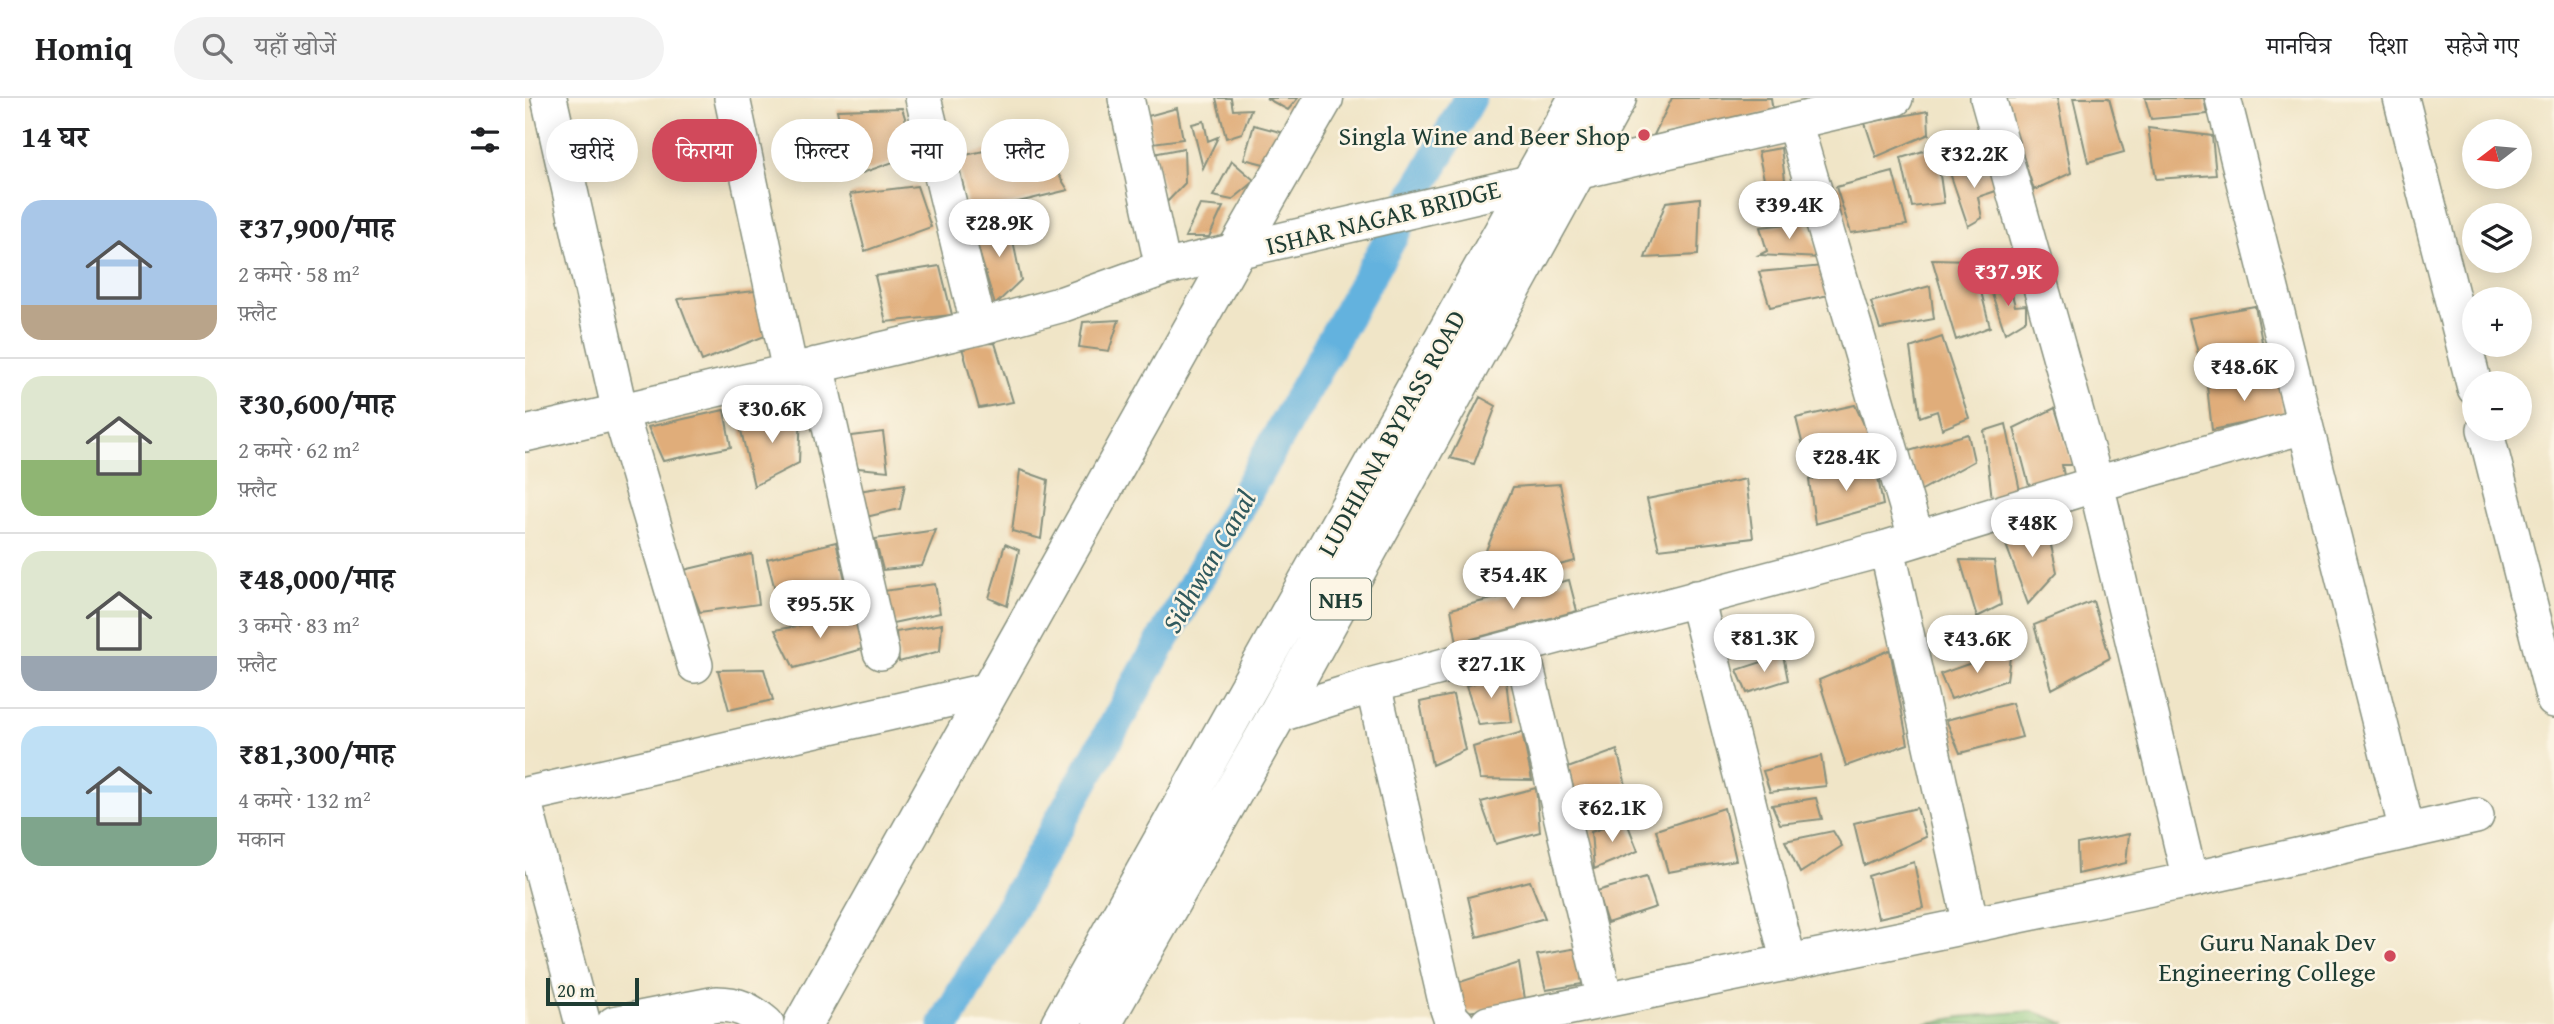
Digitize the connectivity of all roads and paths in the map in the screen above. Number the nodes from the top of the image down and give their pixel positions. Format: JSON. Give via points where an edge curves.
{"nodes":[{"id":1,"x":549,"y":98,"type":"edge"},
{"id":2,"x":732,"y":98,"type":"edge"},
{"id":3,"x":923,"y":98,"type":"edge"},
{"id":4,"x":1126,"y":98,"type":"edge"},
{"id":5,"x":1324,"y":98,"type":"edge"},
{"id":6,"x":1578,"y":98,"type":"edge"},
{"id":7,"x":1617,"y":98,"type":"edge"},
{"id":8,"x":1895,"y":98,"type":"edge"},
{"id":9,"x":1988,"y":98,"type":"edge"},
{"id":10,"x":2223,"y":98,"type":"edge"},
{"id":11,"x":2400,"y":98,"type":"edge"},
{"id":12,"x":1794,"y":122,"type":"junction"},
{"id":13,"x":1575,"y":171,"type":"junction"},
{"id":14,"x":1514,"y":185,"type":"junction"},
{"id":15,"x":1252,"y":248,"type":"junction"},
{"id":16,"x":1163,"y":268,"type":"junction"},
{"id":17,"x":979,"y":327,"type":"junction"},
{"id":18,"x":803,"y":368,"type":"junction"},
{"id":19,"x":2471,"y":371,"type":"edge"},
{"id":20,"x":620,"y":412,"type":"junction"},
{"id":21,"x":2304,"y":426,"type":"junction"},
{"id":22,"x":525,"y":434,"type":"edge"},
{"id":23,"x":2488,"y":441,"type":"edge"},
{"id":24,"x":2096,"y":484,"type":"junction"},
{"id":25,"x":1902,"y":543,"type":"junction"},
{"id":26,"x":1696,"y":598,"type":"junction"},
{"id":27,"x":1521,"y":646,"type":"junction"},
{"id":28,"x":881,"y":652,"type":"dead end"},
{"id":29,"x":695,"y":665,"type":"dead end"},
{"id":30,"x":1373,"y":685,"type":"junction"},
{"id":31,"x":990,"y":690,"type":"junction"},
{"id":32,"x":2554,"y":700,"type":"edge"},
{"id":33,"x":1277,"y":715,"type":"junction"},
{"id":34,"x":525,"y":795,"type":"edge"},
{"id":35,"x":525,"y":806,"type":"edge"},
{"id":36,"x":2476,"y":816,"type":"dead end"},
{"id":37,"x":2407,"y":831,"type":"junction"},
{"id":38,"x":2190,"y":880,"type":"junction"},
{"id":39,"x":1971,"y":925,"type":"junction"},
{"id":40,"x":1789,"y":962,"type":"junction"},
{"id":41,"x":1605,"y":1000,"type":"junction"},
{"id":42,"x":583,"y":1024,"type":"edge"},
{"id":43,"x":614,"y":1024,"type":"edge"},
{"id":44,"x":766,"y":1024,"type":"edge"},
{"id":45,"x":803,"y":1024,"type":"edge"},
{"id":46,"x":1060,"y":1024,"type":"edge"},
{"id":47,"x":1102,"y":1024,"type":"edge"},
{"id":48,"x":1457,"y":1024,"type":"edge"},
{"id":49,"x":1488,"y":1024,"type":"edge"}],
"edges":[{"from":1,"to":20,"type":"street"},
{"from":2,"to":18,"type":"street"},
{"from":3,"to":17,"type":"street"},
{"from":4,"to":16,"type":"street"},
{"from":5,"to":15,"type":"main road"},
{"from":6,"to":14,"type":"main road","name":"LUDHIANA BYPASS ROAD","number":"NH5"},
{"from":7,"to":13,"type":"main road","name":"LUDHIANA BYPASS ROAD","number":"NH5"},
{"from":8,"to":12,"type":"street","name":"ISHAR NAGAR BRIDGE"},
{"from":9,"to":24,"type":"street"},
{"from":10,"to":21,"type":"street"},
{"from":11,"to":19,"type":"street"},
{"from":12,"to":13,"type":"street","name":"ISHAR NAGAR BRIDGE"},
{"from":12,"to":25,"type":"street"},
{"from":13,"to":14,"type":"street","name":"ISHAR NAGAR BRIDGE"},
{"from":13,"to":33,"type":"main road","name":"LUDHIANA BYPASS ROAD","number":"NH5"},
{"from":14,"to":15,"type":"street","name":"ISHAR NAGAR BRIDGE"},
{"from":14,"to":46,"type":"main road","name":"LUDHIANA BYPASS ROAD","number":"NH5"},
{"from":15,"to":16,"type":"street","name":"ISHAR NAGAR BRIDGE"},
{"from":15,"to":31,"type":"main road"},
{"from":16,"to":17,"type":"street","name":"ISHAR NAGAR BRIDGE","via":[[1063,304]]},
{"from":17,"to":18,"type":"street","name":"ISHAR NAGAR BRIDGE"},
{"from":18,"to":20,"type":"street","name":"ISHAR NAGAR BRIDGE"},
{"from":18,"to":28,"type":"street"},
{"from":20,"to":22,"type":"street","name":"ISHAR NAGAR BRIDGE"},
{"from":20,"to":29,"type":"street"},
{"from":21,"to":24,"type":"street"},
{"from":21,"to":37,"type":"street"},
{"from":23,"to":32,"type":"street"},
{"from":24,"to":25,"type":"street"},
{"from":24,"to":38,"type":"street"},
{"from":25,"to":26,"type":"street"},
{"from":25,"to":39,"type":"street"},
{"from":26,"to":27,"type":"street"},
{"from":26,"to":40,"type":"street"},
{"from":27,"to":30,"type":"street"},
{"from":27,"to":41,"type":"street"},
{"from":30,"to":33,"type":"street"},
{"from":30,"to":48,"type":"street","via":[[1447,1006]]},
{"from":31,"to":34,"type":"street"},
{"from":31,"to":45,"type":"main road"},
{"from":33,"to":47,"type":"main road","name":"LUDHIANA BYPASS ROAD","number":"NH5"},
{"from":35,"to":42,"type":"street"},
{"from":36,"to":37,"type":"street"},
{"from":37,"to":38,"type":"street"},
{"from":38,"to":39,"type":"street"},
{"from":39,"to":40,"type":"street"},
{"from":40,"to":41,"type":"street"},
{"from":41,"to":49,"type":"street"},
{"from":43,"to":44,"type":"street","via":[[724,1004],[746,1008]]}]}
